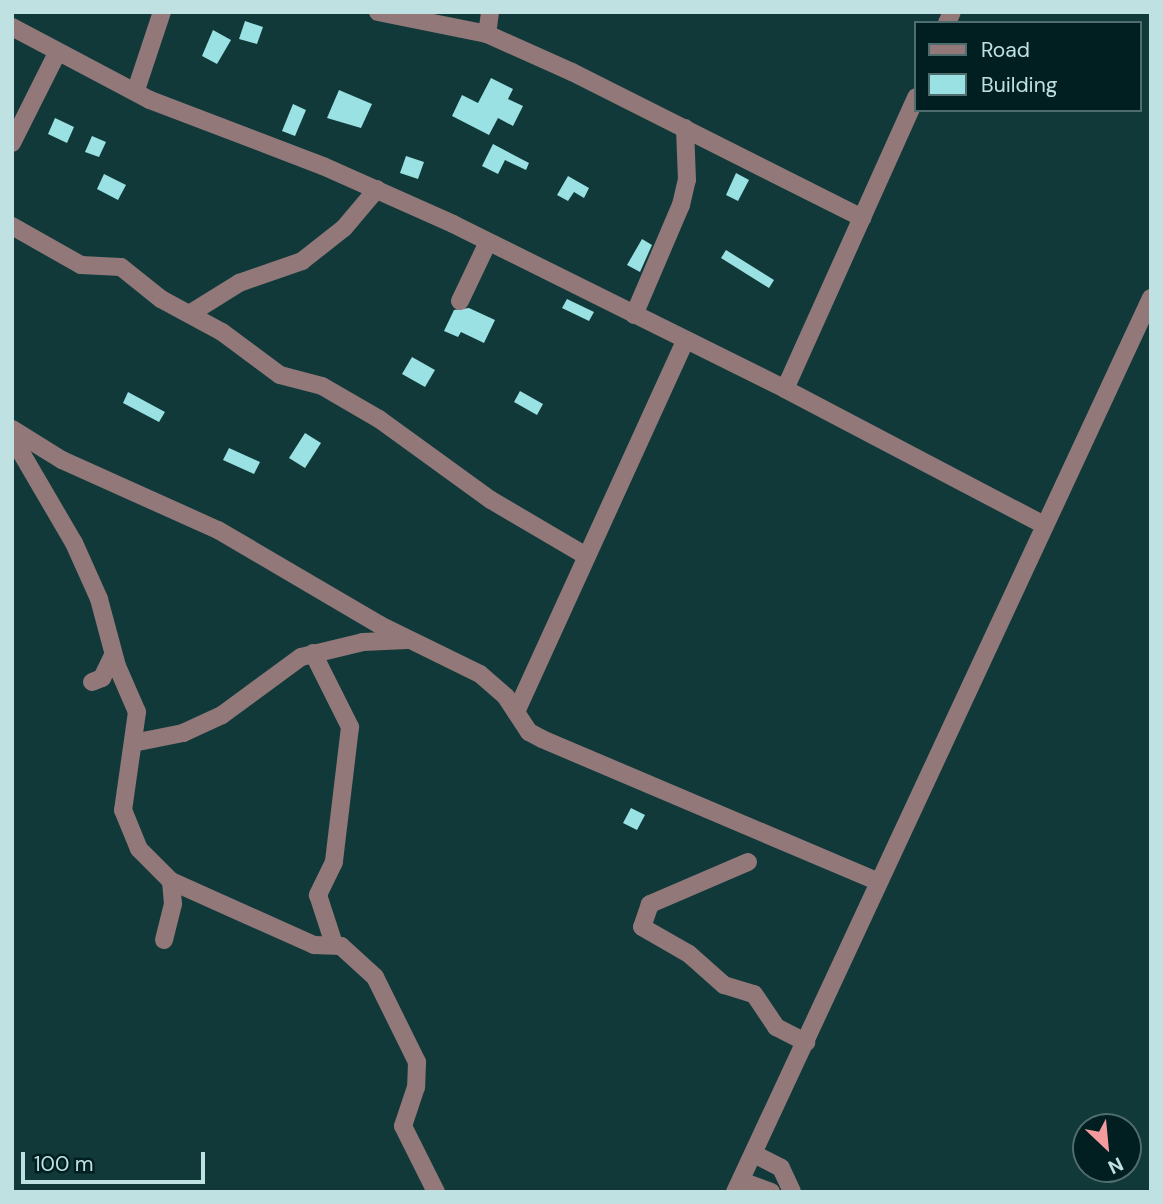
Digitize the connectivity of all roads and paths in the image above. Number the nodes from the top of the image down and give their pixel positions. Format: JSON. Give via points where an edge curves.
{"nodes":[{"id":1,"x":162,"y":12,"type":"edge"},
{"id":2,"x":378,"y":12,"type":"edge"},
{"id":3,"x":490,"y":12,"type":"edge"},
{"id":4,"x":12,"y":27,"type":"edge"},
{"id":5,"x":487,"y":34,"type":"junction"},
{"id":6,"x":56,"y":55,"type":"junction"},
{"id":7,"x":136,"y":90,"type":"junction"},
{"id":8,"x":914,"y":101,"type":"edge"},
{"id":9,"x":685,"y":128,"type":"junction"},
{"id":10,"x":12,"y":143,"type":"edge"},
{"id":11,"x":377,"y":189,"type":"junction"},
{"id":12,"x":862,"y":218,"type":"junction"},
{"id":13,"x":12,"y":226,"type":"edge"},
{"id":14,"x":488,"y":242,"type":"junction"},
{"id":15,"x":1151,"y":298,"type":"edge"},
{"id":16,"x":460,"y":301,"type":"dead end"},
{"id":17,"x":191,"y":313,"type":"junction"},
{"id":18,"x":634,"y":315,"type":"junction"},
{"id":19,"x":685,"y":341,"type":"junction"},
{"id":20,"x":785,"y":389,"type":"junction"},
{"id":21,"x":12,"y":429,"type":"edge"},
{"id":22,"x":12,"y":437,"type":"edge"},
{"id":23,"x":1042,"y":524,"type":"junction"},
{"id":24,"x":586,"y":556,"type":"junction"},
{"id":25,"x":409,"y":639,"type":"junction"},
{"id":26,"x":313,"y":653,"type":"junction"},
{"id":27,"x":114,"y":654,"type":"junction"},
{"id":28,"x":92,"y":682,"type":"dead end"},
{"id":29,"x":516,"y":712,"type":"junction"},
{"id":30,"x":133,"y":743,"type":"junction"},
{"id":31,"x":748,"y":862,"type":"dead end"},
{"id":32,"x":171,"y":881,"type":"junction"},
{"id":33,"x":876,"y":881,"type":"junction"},
{"id":34,"x":164,"y":940,"type":"dead end"},
{"id":35,"x":334,"y":944,"type":"junction"},
{"id":36,"x":806,"y":1042,"type":"junction"},
{"id":37,"x":754,"y":1154,"type":"junction"},
{"id":38,"x":738,"y":1187,"type":"edge"},
{"id":39,"x":436,"y":1192,"type":"edge"},
{"id":40,"x":771,"y":1192,"type":"edge"},
{"id":41,"x":792,"y":1192,"type":"edge"}],
"edges":[{"from":1,"to":7,"type":"street"},
{"from":2,"to":5,"type":"street"},
{"from":3,"to":5,"type":"street"},
{"from":4,"to":6,"type":"street"},
{"from":5,"to":9,"type":"street"},
{"from":6,"to":7,"type":"street"},
{"from":6,"to":10,"type":"street"},
{"from":7,"to":11,"type":"street","via":[[150,100]]},
{"from":8,"to":12,"type":"street"},
{"from":9,"to":12,"type":"street"},
{"from":9,"to":18,"type":"street","via":[[687,180],[681,205]]},
{"from":11,"to":14,"type":"street"},
{"from":11,"to":17,"type":"street","via":[[344,228],[302,261],[239,283]]},
{"from":12,"to":20,"type":"street"},
{"from":13,"to":17,"type":"street","via":[[80,265],[121,267],[161,299]]},
{"from":14,"to":16,"type":"street"},
{"from":14,"to":18,"type":"street"},
{"from":15,"to":23,"type":"street"},
{"from":17,"to":24,"type":"street","via":[[280,374],[322,386],[379,419],[491,500]]},
{"from":18,"to":19,"type":"street"},
{"from":19,"to":20,"type":"street"},
{"from":19,"to":24,"type":"street"},
{"from":20,"to":23,"type":"street"},
{"from":21,"to":25,"type":"street","via":[[62,460],[218,530]]},
{"from":22,"to":27,"type":"street","via":[[74,543],[103,611]]},
{"from":23,"to":33,"type":"street"},
{"from":24,"to":29,"type":"street"},
{"from":25,"to":26,"type":"street","via":[[363,642]]},
{"from":25,"to":29,"type":"street","via":[[480,674]]},
{"from":26,"to":30,"type":"street","via":[[276,672],[242,704],[198,727]]},
{"from":26,"to":35,"type":"street","via":[[350,727],[334,862],[318,895]]},
{"from":27,"to":28,"type":"street","via":[[102,678]]},
{"from":27,"to":30,"type":"street","via":[[137,712]]},
{"from":29,"to":33,"type":"street","via":[[529,732],[542,739]]},
{"from":30,"to":32,"type":"street","via":[[124,816],[144,856]]},
{"from":31,"to":36,"type":"street","via":[[650,904],[642,927],[689,954],[724,985],[754,994],[776,1027]]},
{"from":32,"to":34,"type":"street","via":[[173,904]]},
{"from":32,"to":35,"type":"street","via":[[314,945]]},
{"from":33,"to":36,"type":"street"},
{"from":35,"to":39,"type":"street","via":[[380,983],[417,1062],[416,1087],[403,1126]]},
{"from":36,"to":37,"type":"street"},
{"from":37,"to":38,"type":"street"},
{"from":37,"to":41,"type":"street","via":[[781,1168]]},
{"from":38,"to":40,"type":"street"}]}
